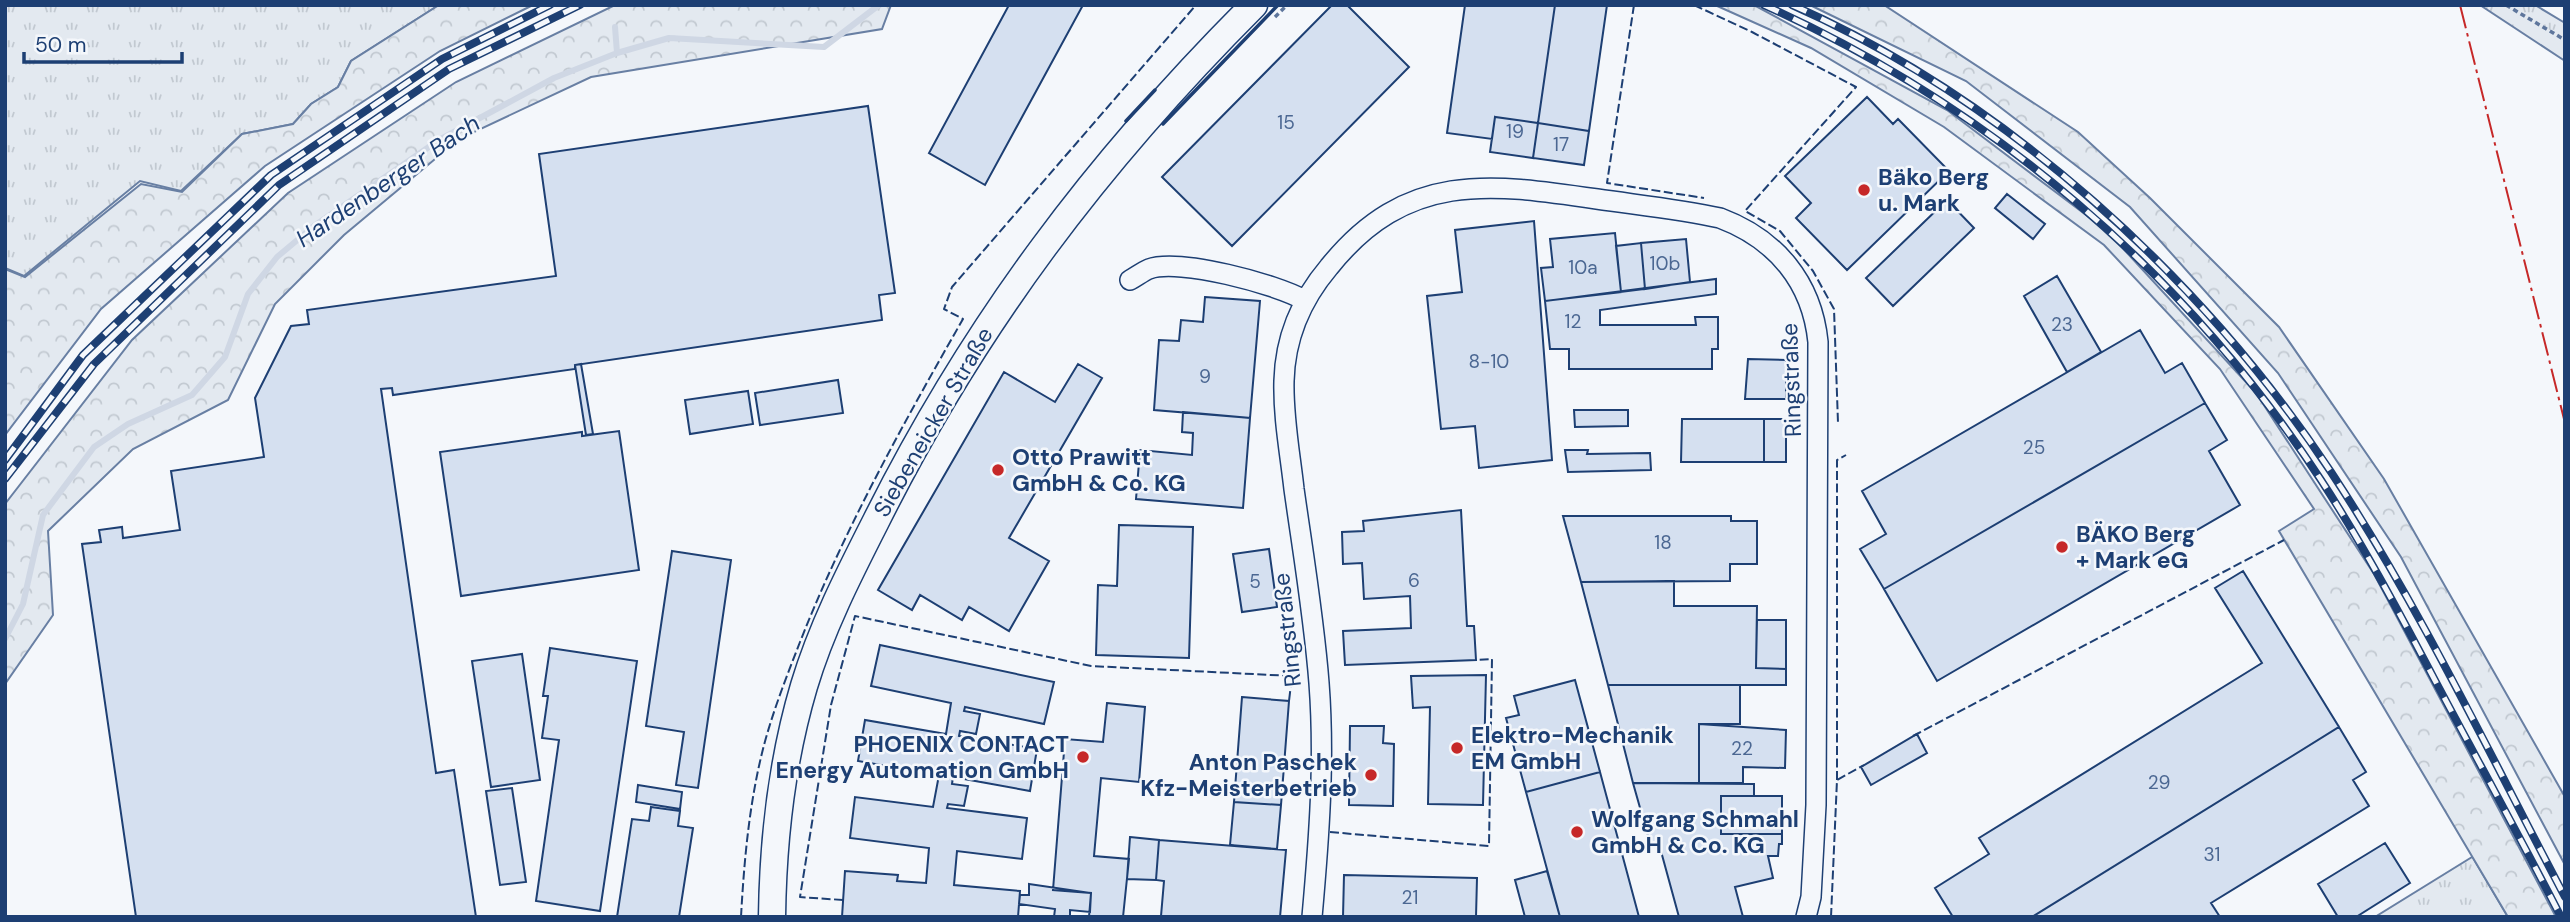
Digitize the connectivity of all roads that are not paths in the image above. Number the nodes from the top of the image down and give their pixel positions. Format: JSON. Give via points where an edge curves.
{"nodes":[{"id":1,"x":1261,"y":15,"type":"edge"},
{"id":2,"x":1129,"y":280,"type":"dead end"},
{"id":3,"x":1304,"y":299,"type":"junction"},
{"id":4,"x":772,"y":917,"type":"edge"},
{"id":5,"x":1312,"y":917,"type":"edge"},
{"id":6,"x":1806,"y":917,"type":"edge"}],
"edges":[{"from":1,"to":4,"type":"main road","name":"Siebeneicker Straße","via":[[1121,146],[1047,239],[907,459],[842,589],[804,685],[773,851]]},
{"from":2,"to":3,"type":"street","via":[[1150,269],[1172,266],[1265,282]]},
{"from":3,"to":5,"type":"street","name":"Ringstraße","via":[[1290,340],[1284,412],[1319,683],[1320,833]]},
{"from":3,"to":6,"type":"street","name":"Ringstraße","via":[[1336,257],[1386,216],[1433,195],[1493,186],[1720,218],[1766,240],[1789,267],[1808,296],[1818,342],[1816,805]]}]}
